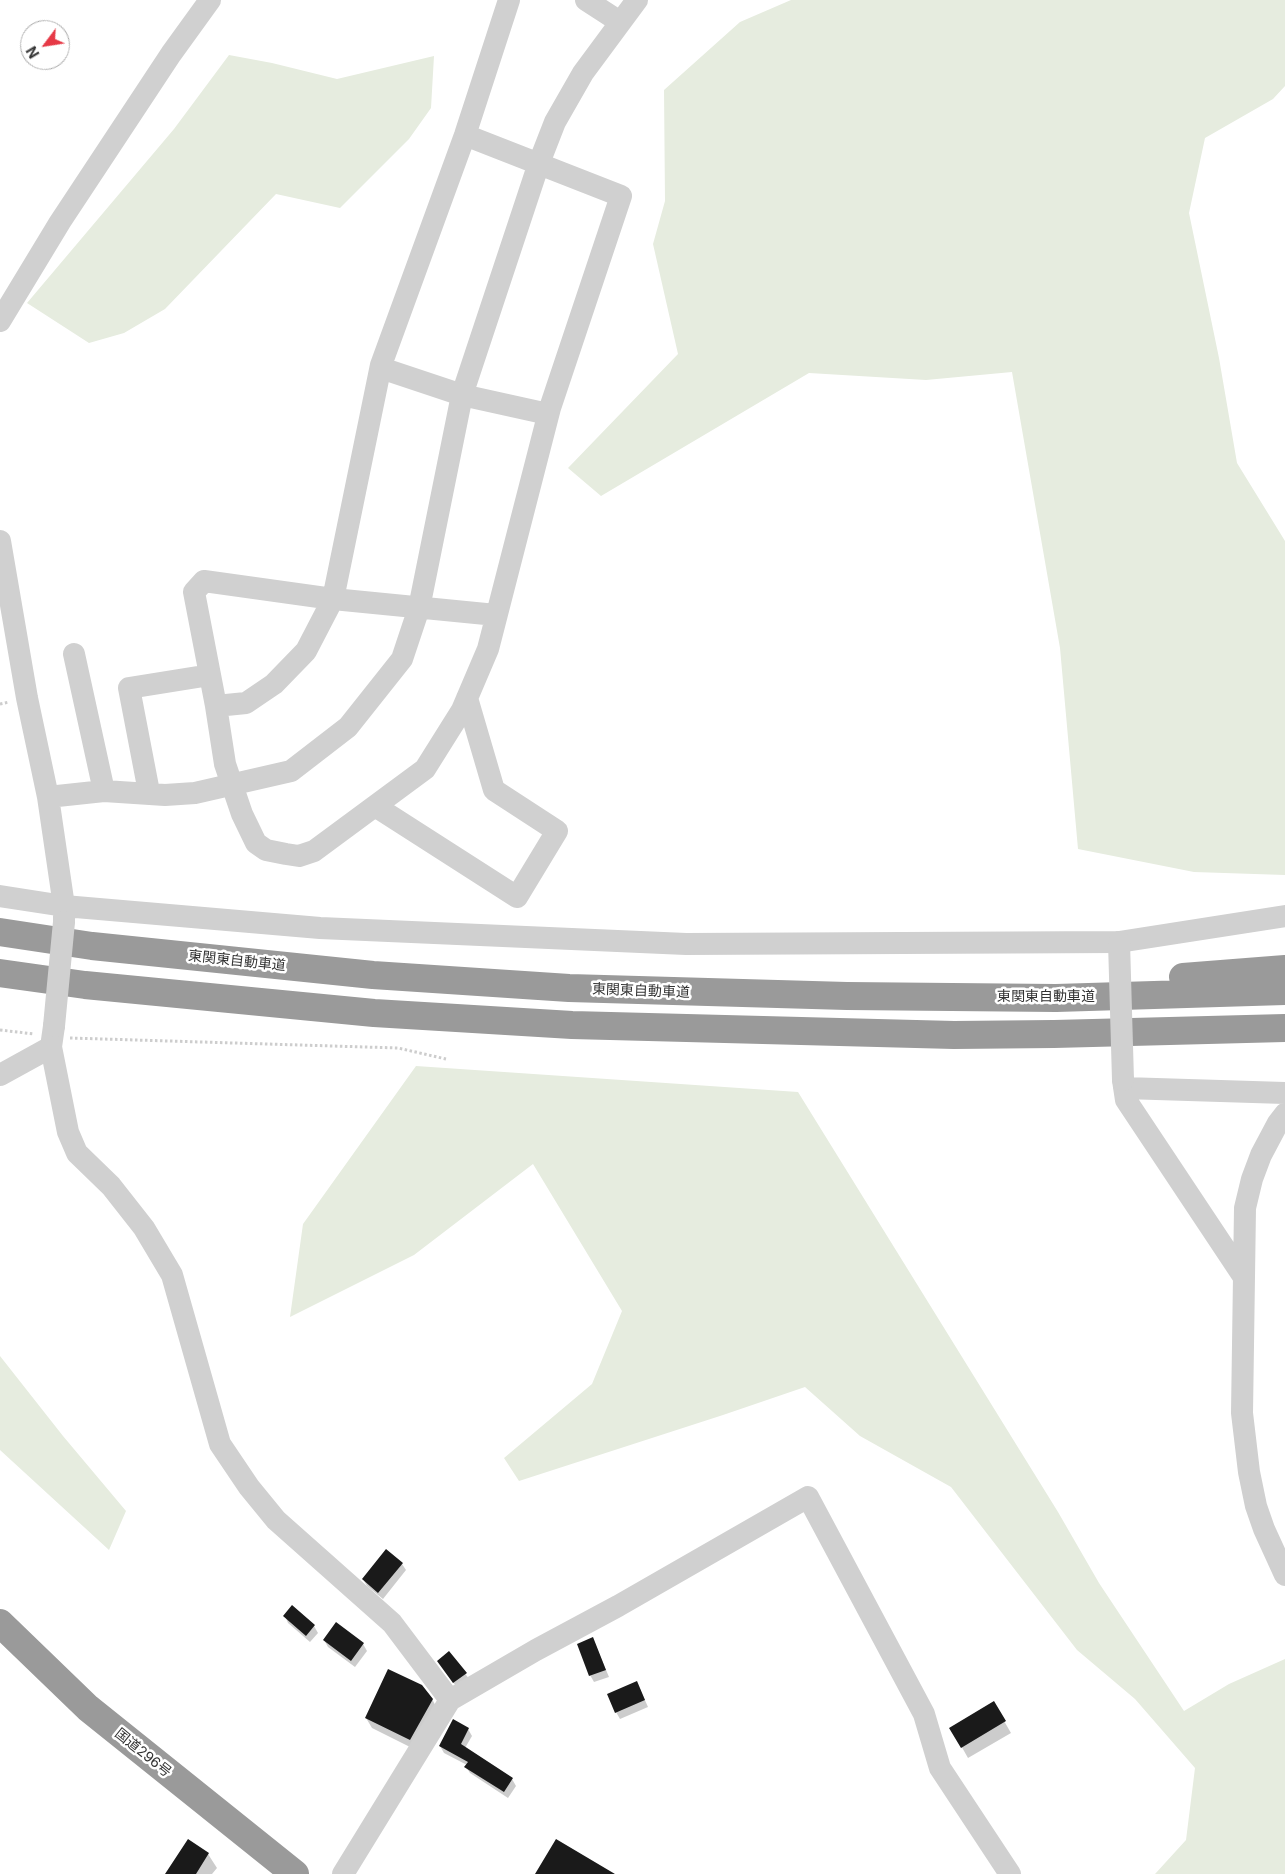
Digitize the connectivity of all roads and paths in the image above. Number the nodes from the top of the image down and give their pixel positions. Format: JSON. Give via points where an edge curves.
{"nodes":[{"id":1,"x":210,"y":0,"type":"edge"},
{"id":2,"x":509,"y":0,"type":"edge"},
{"id":3,"x":586,"y":0,"type":"edge"},
{"id":4,"x":637,"y":0,"type":"edge"},
{"id":5,"x":620,"y":22,"type":"junction"},
{"id":6,"x":465,"y":134,"type":"junction"},
{"id":7,"x":539,"y":164,"type":"junction"},
{"id":8,"x":0,"y":321,"type":"edge"},
{"id":9,"x":381,"y":368,"type":"junction"},
{"id":10,"x":462,"y":395,"type":"junction"},
{"id":11,"x":548,"y":414,"type":"junction"},
{"id":12,"x":0,"y":541,"type":"edge"},
{"id":13,"x":333,"y":599,"type":"junction"},
{"id":14,"x":419,"y":608,"type":"junction"},
{"id":15,"x":496,"y":615,"type":"junction"},
{"id":16,"x":74,"y":654,"type":"dead end"},
{"id":17,"x":210,"y":675,"type":"junction"},
{"id":18,"x":467,"y":698,"type":"junction"},
{"id":19,"x":216,"y":706,"type":"junction"},
{"id":20,"x":231,"y":786,"type":"junction"},
{"id":21,"x":104,"y":791,"type":"junction"},
{"id":22,"x":149,"y":792,"type":"junction"},
{"id":23,"x":48,"y":797,"type":"junction"},
{"id":24,"x":375,"y":806,"type":"junction"},
{"id":25,"x":0,"y":896,"type":"edge"},
{"id":26,"x":64,"y":914,"type":"junction"},
{"id":27,"x":1285,"y":916,"type":"edge"},
{"id":28,"x":0,"y":932,"type":"edge"},
{"id":29,"x":1119,"y":942,"type":"junction"},
{"id":30,"x":1285,"y":969,"type":"edge"},
{"id":31,"x":0,"y":973,"type":"edge"},
{"id":32,"x":1285,"y":990,"type":"edge"},
{"id":33,"x":950,"y":997,"type":"junction"},
{"id":34,"x":1285,"y":1028,"type":"edge"},
{"id":35,"x":0,"y":1030,"type":"edge"},
{"id":36,"x":1230,"y":1030,"type":"junction"},
{"id":37,"x":1285,"y":1033,"type":"edge"},
{"id":38,"x":53,"y":1037,"type":"junction"},
{"id":39,"x":446,"y":1059,"type":"dead end"},
{"id":40,"x":0,"y":1075,"type":"edge"},
{"id":41,"x":1124,"y":1084,"type":"junction"},
{"id":42,"x":1285,"y":1093,"type":"edge"},
{"id":43,"x":1285,"y":1114,"type":"edge"},
{"id":44,"x":1243,"y":1276,"type":"junction"},
{"id":45,"x":1285,"y":1575,"type":"edge"},
{"id":46,"x":0,"y":1623,"type":"edge"},
{"id":47,"x":450,"y":1700,"type":"junction"},
{"id":48,"x":295,"y":1874,"type":"edge"},
{"id":49,"x":343,"y":1874,"type":"edge"},
{"id":50,"x":1010,"y":1874,"type":"edge"}],
"edges":[{"from":1,"to":8,"type":"street","via":[[60,222]]},
{"from":2,"to":6,"type":"street"},
{"from":3,"to":5,"type":"street"},
{"from":4,"to":5,"type":"street"},
{"from":5,"to":7,"type":"street","via":[[583,73],[555,122]]},
{"from":6,"to":7,"type":"street"},
{"from":6,"to":9,"type":"street"},
{"from":7,"to":10,"type":"street"},
{"from":7,"to":11,"type":"street","via":[[621,196]]},
{"from":9,"to":10,"type":"street"},
{"from":9,"to":13,"type":"street"},
{"from":10,"to":11,"type":"street"},
{"from":10,"to":14,"type":"street"},
{"from":11,"to":15,"type":"street"},
{"from":12,"to":23,"type":"street"},
{"from":13,"to":14,"type":"street"},
{"from":13,"to":17,"type":"street","via":[[204,581],[194,592]]},
{"from":13,"to":19,"type":"street","via":[[306,651],[274,684],[246,703]]},
{"from":14,"to":15,"type":"street"},
{"from":14,"to":20,"type":"street","via":[[402,659],[348,727],[291,771]]},
{"from":15,"to":18,"type":"street","via":[[488,649]]},
{"from":16,"to":21,"type":"street"},
{"from":17,"to":19,"type":"street"},
{"from":17,"to":22,"type":"street","via":[[128,688]]},
{"from":18,"to":24,"type":"street","via":[[425,769]]},
{"from":18,"to":24,"type":"street","via":[[494,790],[557,830],[517,898]]},
{"from":19,"to":20,"type":"street"},
{"from":20,"to":22,"type":"street","via":[[195,793]]},
{"from":20,"to":24,"type":"street","via":[[256,843],[266,850],[299,856],[314,851]]},
{"from":21,"to":22,"type":"street"},
{"from":21,"to":23,"type":"street"},
{"from":23,"to":26,"type":"street"},
{"from":25,"to":26,"type":"street"},
{"from":26,"to":29,"type":"street","via":[[686,944]]},
{"from":26,"to":38,"type":"street","bridge":true},
{"from":27,"to":29,"type":"street"},
{"from":28,"to":33,"type":"highway","name":"東関東自動車道","via":[[92,946],[373,975],[569,988]]},
{"from":29,"to":41,"type":"street","bridge":true},
{"from":30,"to":33,"type":"highway"},
{"from":31,"to":36,"type":"highway","via":[[85,985],[374,1013],[572,1025],[954,1034]]},
{"from":32,"to":33,"type":"highway","name":"東関東自動車道","via":[[1056,998]]},
{"from":34,"to":36,"type":"highway"},
{"from":35,"to":38,"type":"path"},
{"from":36,"to":37,"type":"highway"},
{"from":38,"to":39,"type":"path","via":[[398,1048]]},
{"from":38,"to":40,"type":"street"},
{"from":38,"to":47,"type":"street","via":[[68,1132],[77,1153],[111,1186],[144,1228],[172,1275],[220,1444],[276,1520],[392,1623]]},
{"from":41,"to":42,"type":"street"},
{"from":41,"to":44,"type":"street","via":[[1126,1100]]},
{"from":43,"to":44,"type":"street","via":[[1261,1155],[1252,1179],[1245,1208]]},
{"from":44,"to":45,"type":"street","via":[[1242,1413],[1249,1472],[1264,1529]]},
{"from":46,"to":48,"type":"highway","name":"国道296号","via":[[88,1708]]},
{"from":47,"to":49,"type":"street"},
{"from":47,"to":50,"type":"street","via":[[808,1497],[924,1714],[940,1768]]}]}
